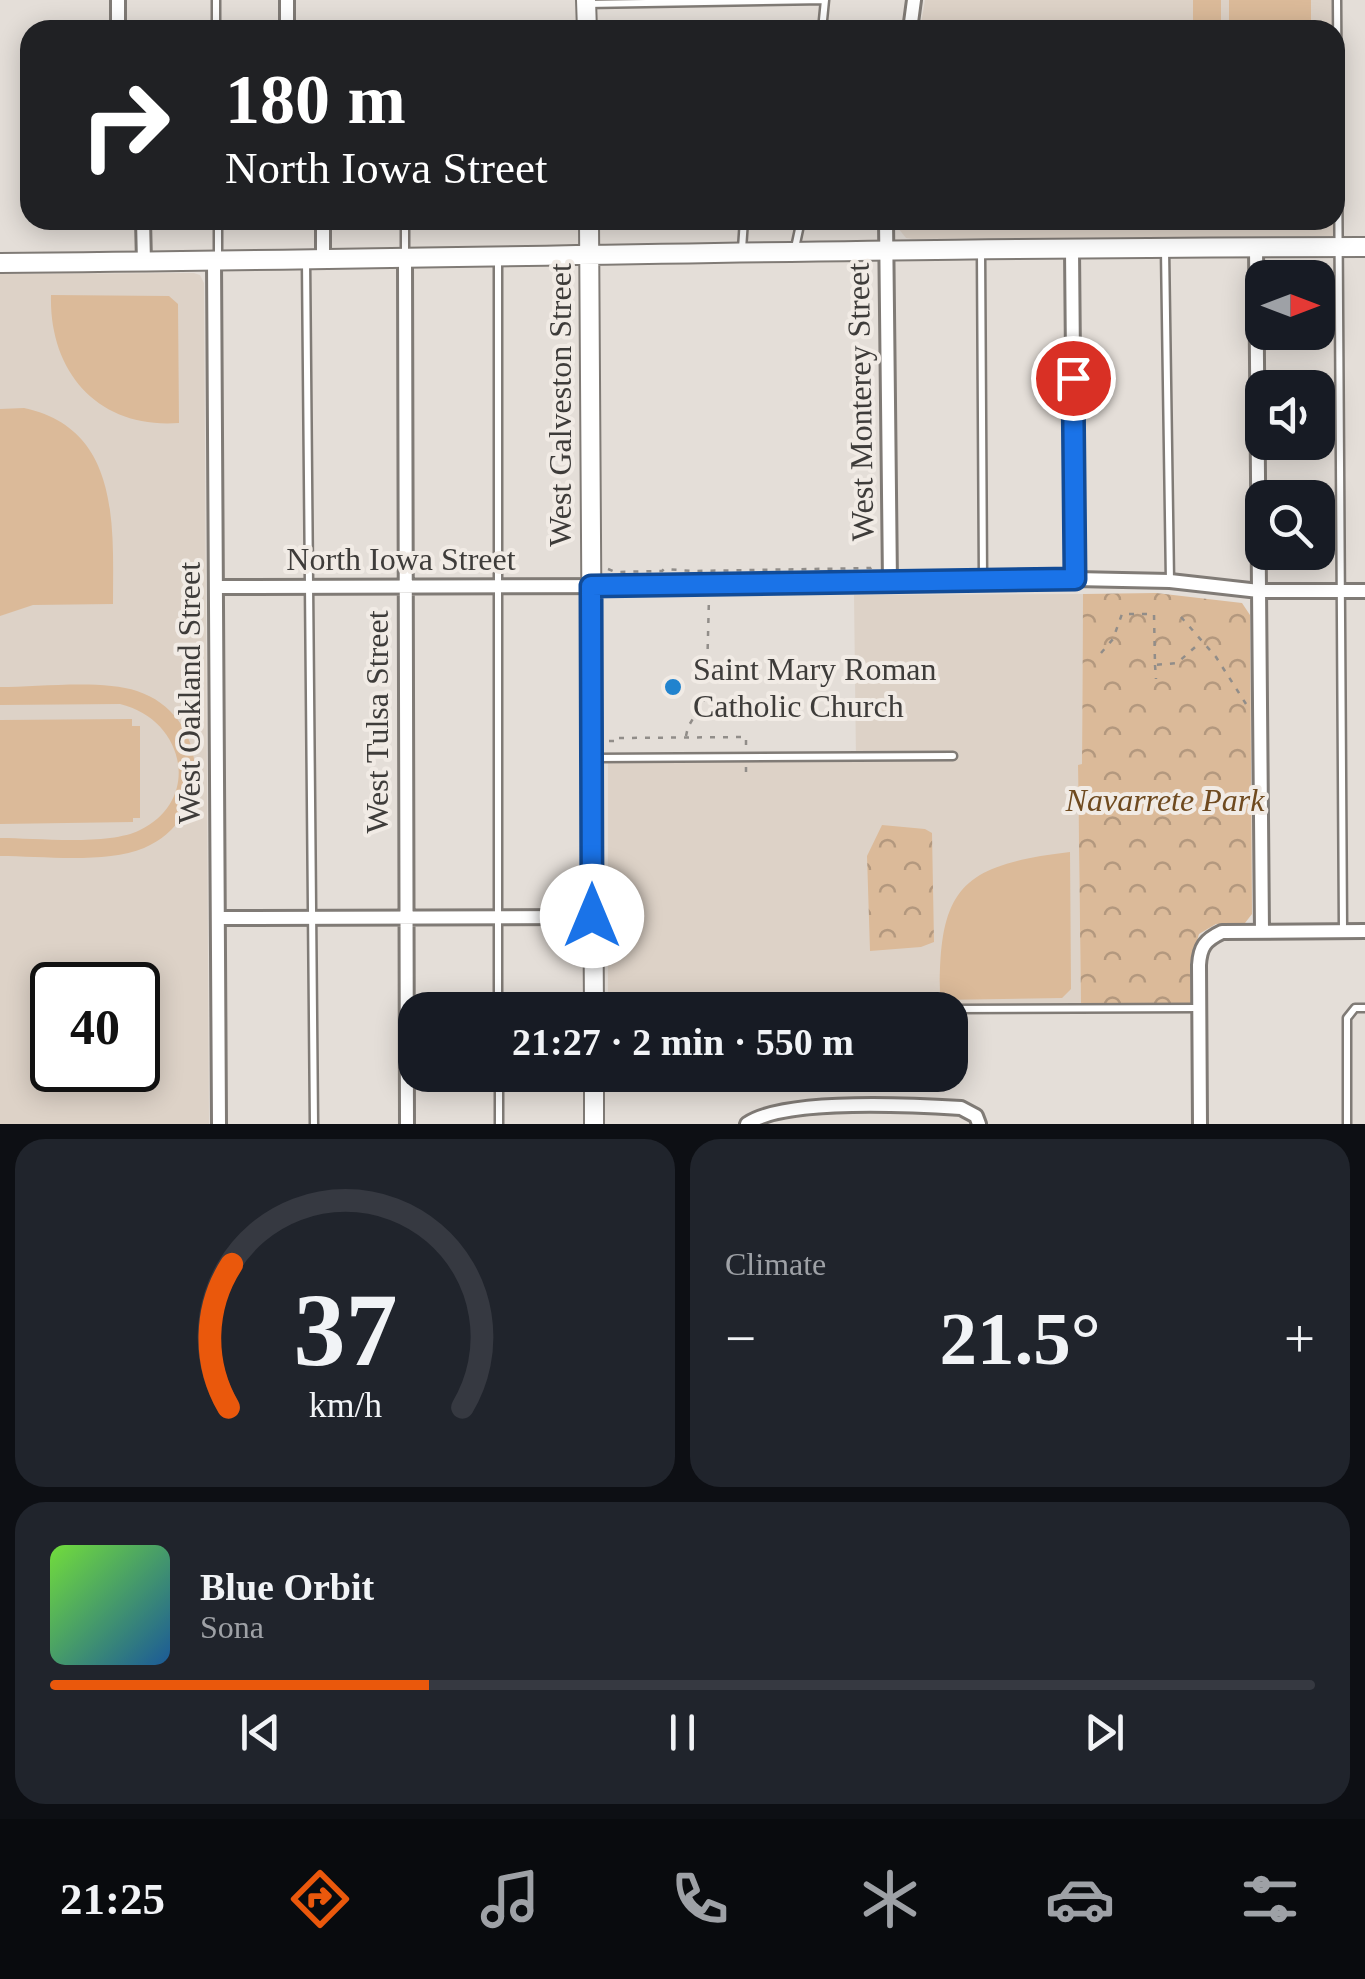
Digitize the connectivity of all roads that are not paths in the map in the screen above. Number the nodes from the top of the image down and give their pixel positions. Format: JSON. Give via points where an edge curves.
{"nodes":[{"id":1,"x":825,"y":0,"type":"edge"},
{"id":2,"x":586,"y":2,"type":"edge"},
{"id":3,"x":142,"y":230,"type":"edge"},
{"id":4,"x":218,"y":230,"type":"edge"},
{"id":5,"x":322,"y":230,"type":"edge"},
{"id":6,"x":405,"y":230,"type":"edge"},
{"id":7,"x":589,"y":230,"type":"edge"},
{"id":8,"x":743,"y":230,"type":"edge"},
{"id":9,"x":798,"y":230,"type":"edge"},
{"id":10,"x":886,"y":230,"type":"edge"},
{"id":11,"x":1338,"y":230,"type":"edge"},
{"id":12,"x":1256,"y":247,"type":"junction"},
{"id":13,"x":1338,"y":247,"type":"junction"},
{"id":14,"x":1365,"y":247,"type":"edge"},
{"id":15,"x":1166,"y":249,"type":"junction"},
{"id":16,"x":885,"y":250,"type":"junction"},
{"id":17,"x":1072,"y":250,"type":"junction"},
{"id":18,"x":982,"y":251,"type":"junction"},
{"id":19,"x":742,"y":252,"type":"junction"},
{"id":20,"x":794,"y":252,"type":"junction"},
{"id":21,"x":589,"y":256,"type":"junction"},
{"id":22,"x":498,"y":259,"type":"junction"},
{"id":23,"x":405,"y":260,"type":"junction"},
{"id":24,"x":216,"y":261,"type":"junction"},
{"id":25,"x":315,"y":261,"type":"junction"},
{"id":26,"x":144,"y":262,"type":"junction"},
{"id":27,"x":0,"y":264,"type":"edge"},
{"id":28,"x":1075,"y":579,"type":"junction"},
{"id":29,"x":983,"y":581,"type":"junction"},
{"id":30,"x":1170,"y":581,"type":"junction"},
{"id":31,"x":890,"y":582,"type":"junction"},
{"id":32,"x":499,"y":586,"type":"junction"},
{"id":33,"x":591,"y":586,"type":"junction"},
{"id":34,"x":216,"y":587,"type":"junction"},
{"id":35,"x":405,"y":587,"type":"junction"},
{"id":36,"x":311,"y":588,"type":"junction"},
{"id":37,"x":1259,"y":591,"type":"junction"},
{"id":38,"x":1341,"y":591,"type":"junction"},
{"id":39,"x":1365,"y":591,"type":"edge"},
{"id":40,"x":953,"y":756,"type":"dead end"},
{"id":41,"x":592,"y":758,"type":"junction"},
{"id":42,"x":405,"y":916,"type":"junction"},
{"id":43,"x":498,"y":916,"type":"junction"},
{"id":44,"x":592,"y":916,"type":"junction"},
{"id":45,"x":315,"y":917,"type":"junction"},
{"id":46,"x":218,"y":918,"type":"junction"},
{"id":47,"x":1262,"y":931,"type":"junction"},
{"id":48,"x":1342,"y":931,"type":"junction"},
{"id":49,"x":1365,"y":931,"type":"edge"},
{"id":50,"x":498,"y":992,"type":"edge"},
{"id":51,"x":594,"y":992,"type":"edge"},
{"id":52,"x":1200,"y":1008,"type":"junction"},
{"id":53,"x":1365,"y":1008,"type":"edge"},
{"id":54,"x":968,"y":1009,"type":"edge"},
{"id":55,"x":498,"y":1092,"type":"edge"},
{"id":56,"x":594,"y":1092,"type":"edge"},
{"id":57,"x":220,"y":1124,"type":"edge"},
{"id":58,"x":314,"y":1124,"type":"edge"},
{"id":59,"x":407,"y":1124,"type":"edge"},
{"id":60,"x":499,"y":1124,"type":"edge"},
{"id":61,"x":594,"y":1124,"type":"edge"},
{"id":62,"x":747,"y":1124,"type":"edge"},
{"id":63,"x":979,"y":1124,"type":"edge"},
{"id":64,"x":1200,"y":1124,"type":"edge"},
{"id":65,"x":1347,"y":1124,"type":"edge"}],
"edges":[{"from":1,"to":2,"type":"lane"},
{"from":3,"to":26,"type":"street"},
{"from":4,"to":24,"type":"lane"},
{"from":5,"to":25,"type":"street"},
{"from":6,"to":23,"type":"lane"},
{"from":7,"to":21,"type":"street","name":"West Galveston Street"},
{"from":8,"to":19,"type":"lane"},
{"from":9,"to":20,"type":"lane"},
{"from":10,"to":16,"type":"street","name":"West Monterey Street"},
{"from":11,"to":13,"type":"lane"},
{"from":12,"to":13,"type":"street"},
{"from":12,"to":15,"type":"street"},
{"from":12,"to":37,"type":"street"},
{"from":13,"to":14,"type":"street"},
{"from":13,"to":38,"type":"lane"},
{"from":15,"to":17,"type":"street"},
{"from":15,"to":30,"type":"lane"},
{"from":16,"to":18,"type":"street"},
{"from":16,"to":20,"type":"street"},
{"from":16,"to":31,"type":"street","name":"West Monterey Street"},
{"from":17,"to":18,"type":"street"},
{"from":17,"to":28,"type":"street"},
{"from":18,"to":29,"type":"lane"},
{"from":19,"to":20,"type":"street"},
{"from":19,"to":21,"type":"street"},
{"from":21,"to":22,"type":"street"},
{"from":21,"to":33,"type":"street","name":"West Galveston Street"},
{"from":22,"to":23,"type":"street"},
{"from":22,"to":32,"type":"lane"},
{"from":23,"to":25,"type":"street"},
{"from":23,"to":35,"type":"street","name":"West Tulsa Street"},
{"from":24,"to":25,"type":"street"},
{"from":24,"to":26,"type":"street"},
{"from":24,"to":34,"type":"street","name":"West Oakland Street"},
{"from":25,"to":36,"type":"lane"},
{"from":26,"to":27,"type":"street"},
{"from":28,"to":29,"type":"street","name":"North Iowa Street"},
{"from":28,"to":30,"type":"street","name":"North Iowa Street"},
{"from":29,"to":31,"type":"street","name":"North Iowa Street"},
{"from":30,"to":37,"type":"street","name":"North Iowa Street"},
{"from":31,"to":33,"type":"street","name":"North Iowa Street"},
{"from":32,"to":33,"type":"street","name":"North Iowa Street"},
{"from":32,"to":35,"type":"street","name":"North Iowa Street"},
{"from":32,"to":43,"type":"lane"},
{"from":33,"to":41,"type":"street","name":"West Galveston Street"},
{"from":34,"to":36,"type":"street","name":"North Iowa Street"},
{"from":34,"to":46,"type":"street","name":"West Oakland Street"},
{"from":35,"to":36,"type":"street","name":"North Iowa Street"},
{"from":35,"to":42,"type":"street","name":"West Tulsa Street"},
{"from":36,"to":45,"type":"lane"},
{"from":37,"to":38,"type":"street","name":"North Iowa Street"},
{"from":37,"to":47,"type":"street"},
{"from":38,"to":39,"type":"street","name":"North Iowa Street"},
{"from":38,"to":48,"type":"lane"},
{"from":40,"to":41,"type":"lane"},
{"from":41,"to":44,"type":"street","name":"West Galveston Street"},
{"from":42,"to":43,"type":"street"},
{"from":42,"to":45,"type":"street"},
{"from":42,"to":59,"type":"street","name":"West Tulsa Street"},
{"from":43,"to":44,"type":"street"},
{"from":43,"to":50,"type":"lane"},
{"from":44,"to":51,"type":"street","name":"West Galveston Street"},
{"from":45,"to":46,"type":"street"},
{"from":45,"to":58,"type":"lane"},
{"from":46,"to":57,"type":"street","name":"West Oakland Street"},
{"from":47,"to":48,"type":"street"},
{"from":47,"to":52,"type":"street","via":[[1208,938],[1200,949]]},
{"from":48,"to":49,"type":"street"},
{"from":52,"to":54,"type":"lane"},
{"from":52,"to":64,"type":"street"},
{"from":53,"to":65,"type":"lane","via":[[1347,1018]]},
{"from":55,"to":60,"type":"lane"},
{"from":56,"to":61,"type":"street"},
{"from":62,"to":63,"type":"street","via":[[761,1114],[801,1107],[942,1107],[961,1108]]}]}
